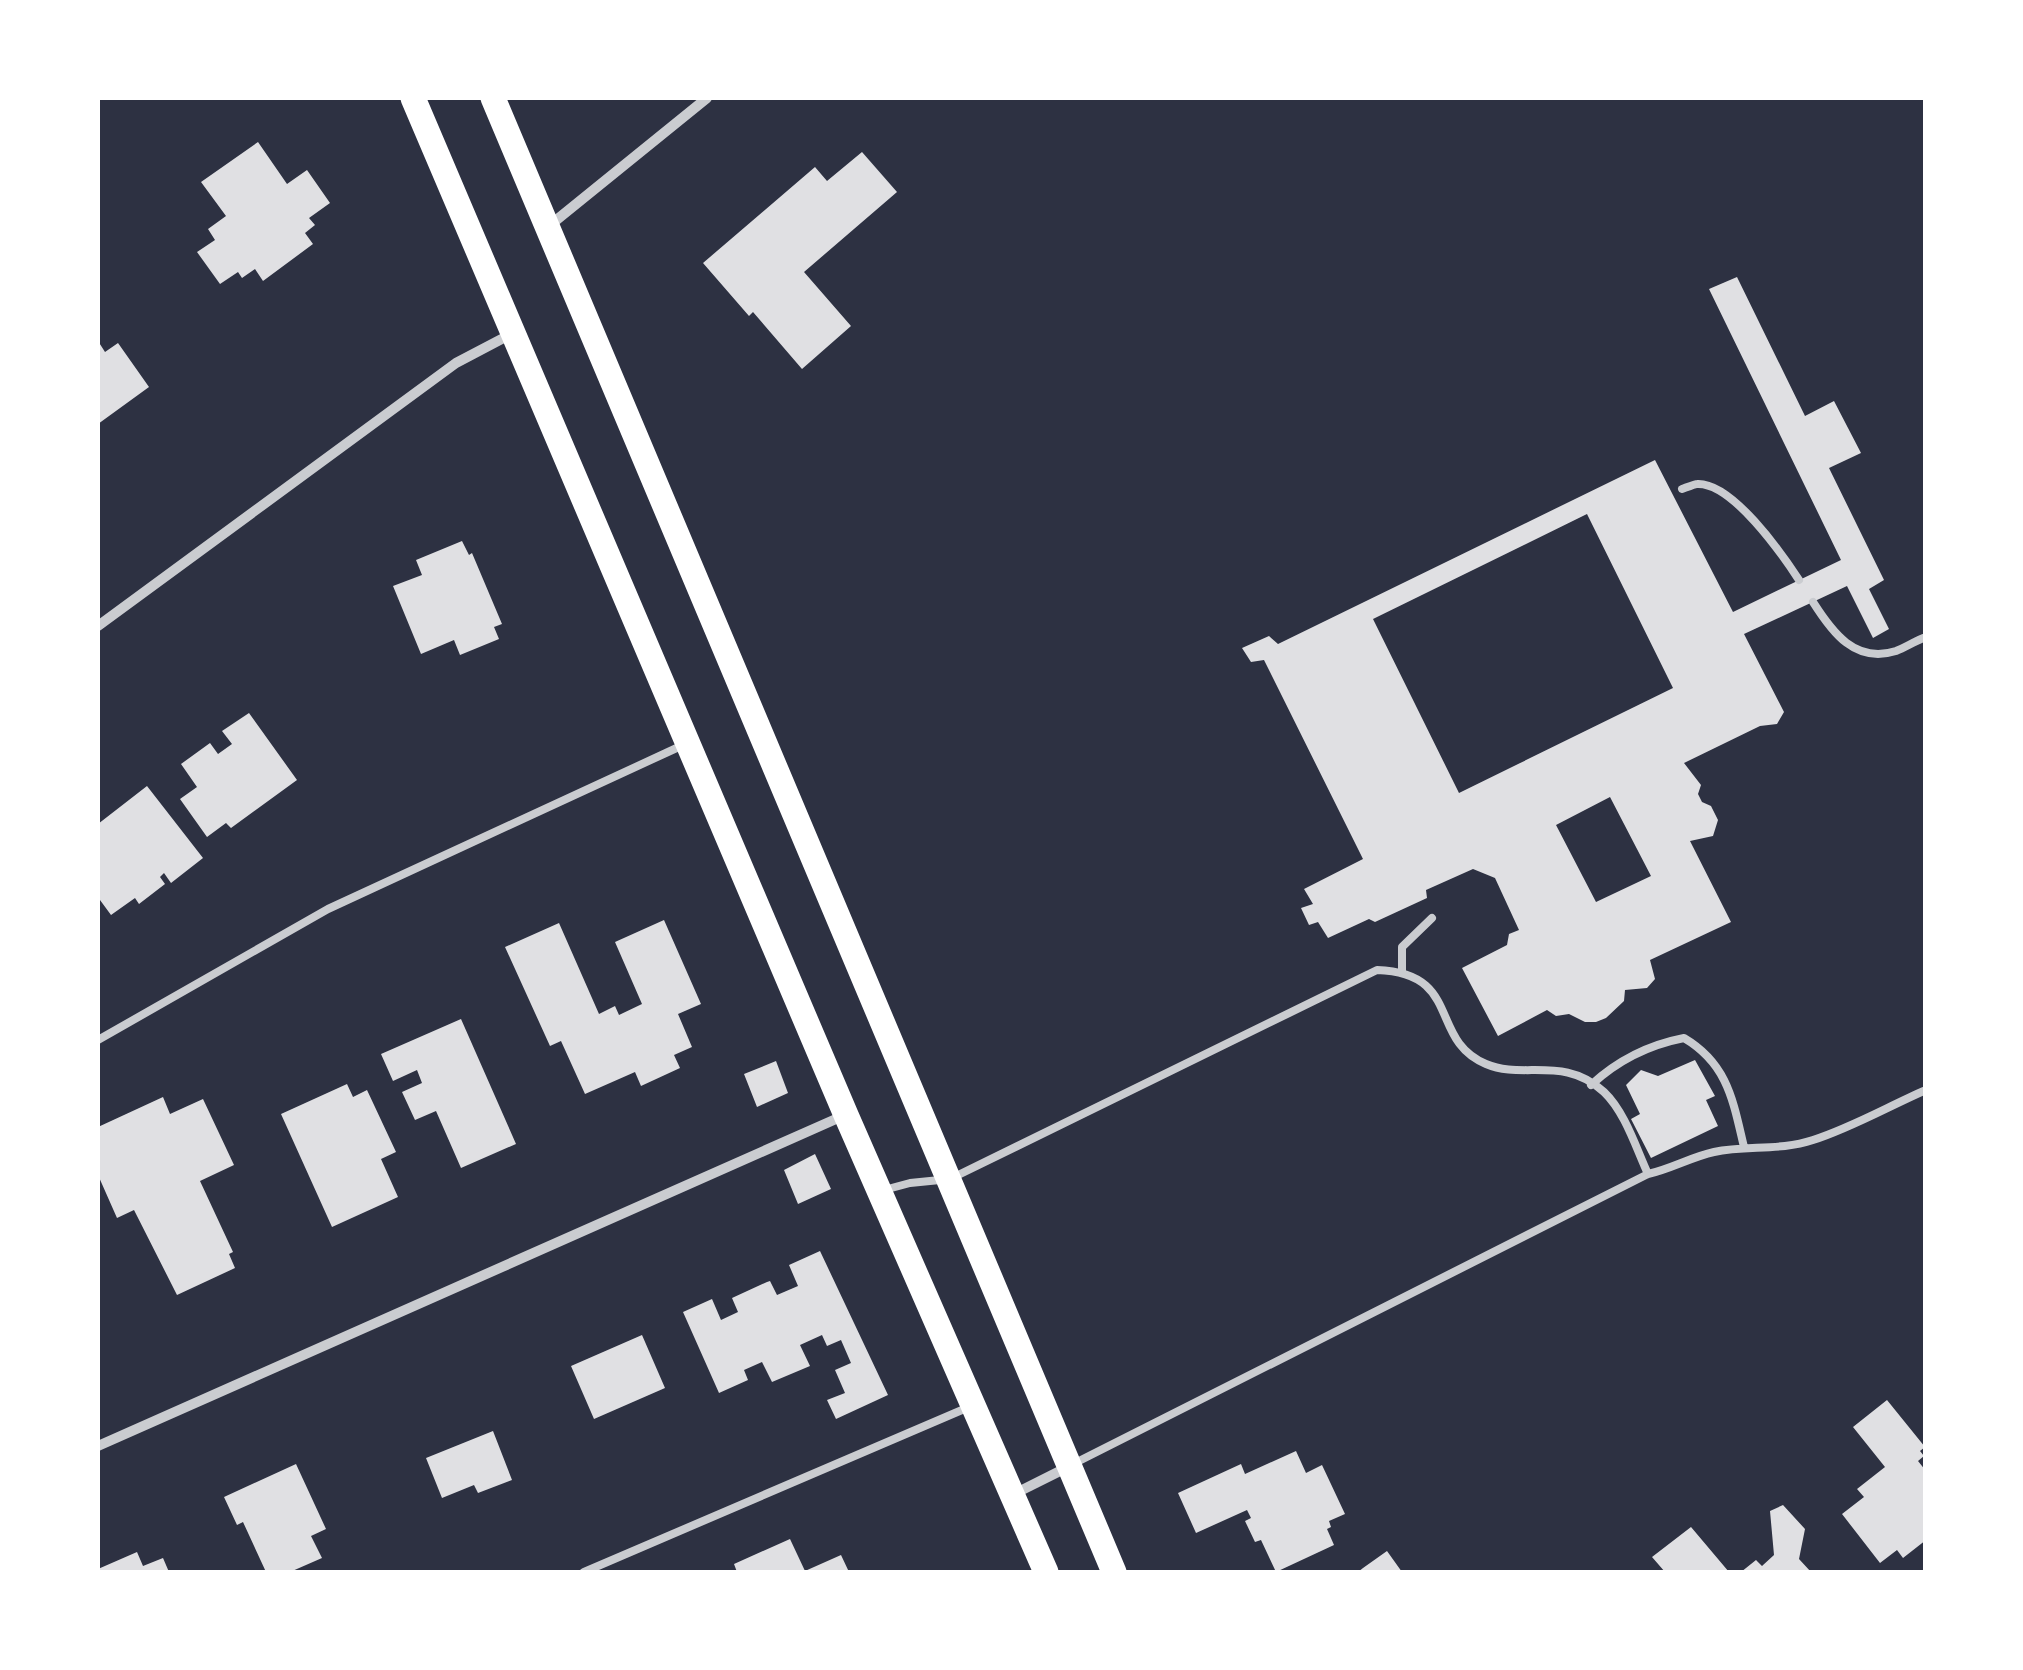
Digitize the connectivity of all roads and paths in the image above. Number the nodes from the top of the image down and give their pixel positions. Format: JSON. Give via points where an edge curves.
{"nodes":[{"id":1,"x":413,"y":98,"type":"edge"},
{"id":2,"x":493,"y":98,"type":"edge"},
{"id":3,"x":707,"y":98,"type":"edge"},
{"id":4,"x":548,"y":226,"type":"junction"},
{"id":5,"x":514,"y":333,"type":"junction"},
{"id":6,"x":1682,"y":490,"type":"dead end"},
{"id":7,"x":1798,"y":580,"type":"dead end"},
{"id":8,"x":1813,"y":602,"type":"dead end"},
{"id":9,"x":98,"y":626,"type":"edge"},
{"id":10,"x":1926,"y":637,"type":"edge"},
{"id":11,"x":690,"y":742,"type":"junction"},
{"id":12,"x":1432,"y":918,"type":"dead end"},
{"id":13,"x":1402,"y":971,"type":"junction"},
{"id":14,"x":98,"y":1040,"type":"edge"},
{"id":15,"x":1591,"y":1084,"type":"junction"},
{"id":16,"x":1926,"y":1090,"type":"edge"},
{"id":17,"x":846,"y":1115,"type":"junction"},
{"id":18,"x":1744,"y":1147,"type":"junction"},
{"id":19,"x":1648,"y":1174,"type":"junction"},
{"id":20,"x":950,"y":1179,"type":"junction"},
{"id":21,"x":880,"y":1192,"type":"junction"},
{"id":22,"x":973,"y":1405,"type":"junction"},
{"id":23,"x":98,"y":1446,"type":"edge"},
{"id":24,"x":1069,"y":1466,"type":"junction"},
{"id":25,"x":1012,"y":1495,"type":"junction"},
{"id":26,"x":584,"y":1572,"type":"edge"},
{"id":27,"x":1046,"y":1572,"type":"edge"},
{"id":28,"x":1114,"y":1572,"type":"edge"}],
"edges":[{"from":1,"to":5,"type":"main road"},
{"from":2,"to":4,"type":"main road"},
{"from":3,"to":4,"type":"street"},
{"from":4,"to":20,"type":"main road"},
{"from":5,"to":9,"type":"street","via":[[456,363]]},
{"from":5,"to":11,"type":"main road"},
{"from":6,"to":7,"type":"lane","via":[[1696,484],[1724,494]]},
{"from":8,"to":10,"type":"lane","via":[[1850,647],[1874,654]]},
{"from":11,"to":14,"type":"lane","via":[[328,908]]},
{"from":11,"to":17,"type":"main road"},
{"from":12,"to":13,"type":"lane","via":[[1402,948]]},
{"from":13,"to":15,"type":"lane","via":[[1424,980],[1458,1042],[1486,1065],[1548,1068]]},
{"from":13,"to":20,"type":"lane","via":[[1377,970],[1345,984]]},
{"from":15,"to":18,"type":"lane","via":[[1611,1066],[1684,1038],[1705,1050],[1721,1072]]},
{"from":15,"to":19,"type":"lane","via":[[1624,1122]]},
{"from":16,"to":18,"type":"lane","via":[[1816,1140]]},
{"from":17,"to":21,"type":"main road"},
{"from":17,"to":23,"type":"street"},
{"from":18,"to":19,"type":"lane"},
{"from":19,"to":24,"type":"lane"},
{"from":20,"to":21,"type":"lane"},
{"from":20,"to":24,"type":"main road"},
{"from":21,"to":22,"type":"main road"},
{"from":22,"to":25,"type":"main road"},
{"from":22,"to":26,"type":"lane"},
{"from":24,"to":25,"type":"street"},
{"from":24,"to":28,"type":"main road"},
{"from":25,"to":27,"type":"main road"}]}
